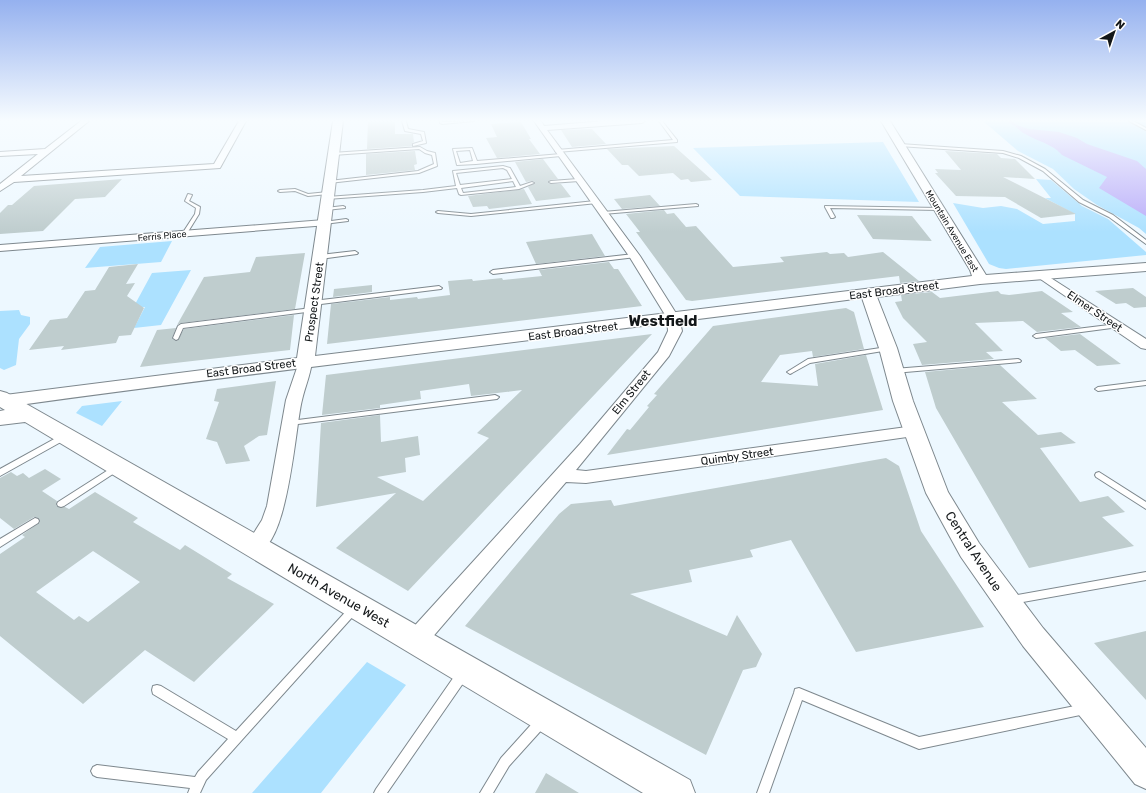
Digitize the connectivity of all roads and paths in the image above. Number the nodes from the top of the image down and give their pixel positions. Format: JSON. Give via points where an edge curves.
{"nodes":[{"id":1,"x":39,"y":158,"type":"edge"},
{"id":2,"x":222,"y":158,"type":"edge"},
{"id":3,"x":333,"y":158,"type":"edge"},
{"id":4,"x":435,"y":158,"type":"edge"},
{"id":5,"x":456,"y":158,"type":"edge"},
{"id":6,"x":474,"y":158,"type":"edge"},
{"id":7,"x":528,"y":158,"type":"edge"},
{"id":8,"x":539,"y":158,"type":"edge"},
{"id":9,"x":562,"y":158,"type":"edge"},
{"id":10,"x":907,"y":158,"type":"edge"},
{"id":11,"x":1022,"y":158,"type":"edge"},
{"id":12,"x":476,"y":163,"type":"junction"},
{"id":13,"x":495,"y":167,"type":"junction"},
{"id":14,"x":11,"y":179,"type":"junction"},
{"id":15,"x":514,"y":180,"type":"junction"},
{"id":16,"x":578,"y":180,"type":"junction"},
{"id":17,"x":551,"y":182,"type":"dead end"},
{"id":18,"x":532,"y":183,"type":"dead end"},
{"id":19,"x":458,"y":186,"type":"junction"},
{"id":20,"x":1,"y":187,"type":"edge"},
{"id":21,"x":519,"y":188,"type":"junction"},
{"id":22,"x":280,"y":191,"type":"dead end"},
{"id":23,"x":190,"y":195,"type":"dead end"},
{"id":24,"x":327,"y":195,"type":"junction"},
{"id":25,"x":595,"y":202,"type":"junction"},
{"id":26,"x":696,"y":205,"type":"dead end"},
{"id":27,"x":343,"y":207,"type":"dead end"},
{"id":28,"x":939,"y":209,"type":"junction"},
{"id":29,"x":438,"y":212,"type":"dead end"},
{"id":30,"x":603,"y":213,"type":"junction"},
{"id":31,"x":833,"y":217,"type":"dead end"},
{"id":32,"x":346,"y":220,"type":"dead end"},
{"id":33,"x":324,"y":222,"type":"junction"},
{"id":34,"x":184,"y":234,"type":"junction"},
{"id":35,"x":1146,"y":242,"type":"edge"},
{"id":36,"x":0,"y":248,"type":"edge"},
{"id":37,"x":355,"y":253,"type":"dead end"},
{"id":38,"x":634,"y":256,"type":"junction"},
{"id":39,"x":320,"y":257,"type":"junction"},
{"id":40,"x":1146,"y":267,"type":"edge"},
{"id":41,"x":493,"y":272,"type":"dead end"},
{"id":42,"x":1043,"y":276,"type":"junction"},
{"id":43,"x":980,"y":280,"type":"junction"},
{"id":44,"x":439,"y":288,"type":"dead end"},
{"id":45,"x":868,"y":293,"type":"junction"},
{"id":46,"x":312,"y":307,"type":"junction"},
{"id":47,"x":672,"y":318,"type":"junction"},
{"id":48,"x":1118,"y":326,"type":"junction"},
{"id":49,"x":1036,"y":336,"type":"dead end"},
{"id":50,"x":176,"y":338,"type":"dead end"},
{"id":51,"x":1146,"y":345,"type":"edge"},
{"id":52,"x":888,"y":348,"type":"junction"},
{"id":53,"x":1018,"y":361,"type":"dead end"},
{"id":54,"x":305,"y":362,"type":"junction"},
{"id":55,"x":894,"y":371,"type":"junction"},
{"id":56,"x":790,"y":372,"type":"dead end"},
{"id":57,"x":1146,"y":383,"type":"edge"},
{"id":58,"x":1098,"y":389,"type":"dead end"},
{"id":59,"x":495,"y":397,"type":"dead end"},
{"id":60,"x":1,"y":405,"type":"edge"},
{"id":61,"x":290,"y":423,"type":"junction"},
{"id":62,"x":914,"y":431,"type":"junction"},
{"id":63,"x":65,"y":436,"type":"junction"},
{"id":64,"x":118,"y":467,"type":"junction"},
{"id":65,"x":0,"y":473,"type":"edge"},
{"id":66,"x":561,"y":475,"type":"junction"},
{"id":67,"x":1099,"y":475,"type":"dead end"},
{"id":68,"x":61,"y":504,"type":"dead end"},
{"id":69,"x":1146,"y":506,"type":"edge"},
{"id":70,"x":35,"y":521,"type":"dead end"},
{"id":71,"x":0,"y":543,"type":"edge"},
{"id":72,"x":255,"y":547,"type":"junction"},
{"id":73,"x":1146,"y":576,"type":"edge"},
{"id":74,"x":1006,"y":600,"type":"junction"},
{"id":75,"x":358,"y":606,"type":"junction"},
{"id":76,"x":416,"y":640,"type":"junction"},
{"id":77,"x":465,"y":670,"type":"junction"},
{"id":78,"x":157,"y":690,"type":"dead end"},
{"id":79,"x":1091,"y":708,"type":"junction"},
{"id":80,"x":546,"y":718,"type":"junction"},
{"id":81,"x":237,"y":738,"type":"junction"},
{"id":82,"x":97,"y":771,"type":"dead end"},
{"id":83,"x":1146,"y":773,"type":"edge"},
{"id":84,"x":196,"y":788,"type":"edge"},
{"id":85,"x":380,"y":793,"type":"edge"},
{"id":86,"x":486,"y":793,"type":"edge"},
{"id":87,"x":677,"y":793,"type":"edge"},
{"id":88,"x":763,"y":793,"type":"edge"}],
"edges":[{"from":1,"to":14,"type":"street"},
{"from":2,"to":14,"type":"street","via":[[217,166],[212,167]]},
{"from":3,"to":24,"type":"street","name":"Prospect Street"},
{"from":4,"to":24,"type":"lane","via":[[436,165],[419,172]]},
{"from":5,"to":12,"type":"lane","via":[[458,164]]},
{"from":6,"to":12,"type":"lane"},
{"from":7,"to":12,"type":"lane"},
{"from":8,"to":13,"type":"lane"},
{"from":9,"to":16,"type":"street"},
{"from":10,"to":28,"type":"street","name":"Mountain Avenue East"},
{"from":11,"to":35,"type":"lane","via":[[1044,170],[1081,201],[1111,216]]},
{"from":13,"to":15,"type":"lane","via":[[509,169]]},
{"from":13,"to":19,"type":"lane","via":[[454,172]]},
{"from":14,"to":20,"type":"street"},
{"from":15,"to":19,"type":"lane"},
{"from":15,"to":21,"type":"lane"},
{"from":16,"to":17,"type":"lane"},
{"from":16,"to":25,"type":"street"},
{"from":18,"to":21,"type":"lane"},
{"from":19,"to":21,"type":"lane","via":[[461,194]]},
{"from":19,"to":24,"type":"lane","via":[[423,191]]},
{"from":22,"to":24,"type":"lane","via":[[295,190],[308,195]]},
{"from":23,"to":34,"type":"lane","via":[[187,201],[198,207],[197,214]]},
{"from":24,"to":27,"type":"lane"},
{"from":24,"to":33,"type":"street","name":"Prospect Street"},
{"from":25,"to":29,"type":"lane","via":[[471,214]]},
{"from":25,"to":30,"type":"street"},
{"from":26,"to":30,"type":"lane"},
{"from":28,"to":31,"type":"lane","via":[[827,207]]},
{"from":28,"to":43,"type":"street","name":"Mountain Avenue East","via":[[977,270]]},
{"from":30,"to":38,"type":"street"},
{"from":32,"to":33,"type":"lane"},
{"from":33,"to":34,"type":"street","name":"Ferris Place"},
{"from":33,"to":39,"type":"street","name":"Prospect Street"},
{"from":34,"to":36,"type":"street","name":"Ferris Place"},
{"from":37,"to":39,"type":"lane"},
{"from":38,"to":41,"type":"lane"},
{"from":38,"to":47,"type":"street"},
{"from":39,"to":46,"type":"street","name":"Prospect Street"},
{"from":40,"to":42,"type":"street","name":"East Broad Street"},
{"from":42,"to":43,"type":"street","name":"East Broad Street"},
{"from":42,"to":48,"type":"street","name":"Elmer Street"},
{"from":43,"to":45,"type":"street","name":"East Broad Street"},
{"from":44,"to":46,"type":"lane"},
{"from":45,"to":47,"type":"street","name":"East Broad Street"},
{"from":45,"to":52,"type":"street","name":"Central Avenue"},
{"from":46,"to":50,"type":"lane","via":[[181,326]]},
{"from":46,"to":54,"type":"street","name":"Prospect Street"},
{"from":47,"to":54,"type":"street","name":"East Broad Street"},
{"from":47,"to":66,"type":"street","name":"Elm Street","via":[[675,331],[664,353]]},
{"from":48,"to":49,"type":"lane"},
{"from":48,"to":51,"type":"street","name":"Elmer Street"},
{"from":52,"to":55,"type":"street","name":"Central Avenue"},
{"from":52,"to":56,"type":"lane","via":[[808,361]]},
{"from":53,"to":55,"type":"lane"},
{"from":54,"to":60,"type":"street","name":"East Broad Street","via":[[148,381]]},
{"from":54,"to":61,"type":"street","name":"Prospect Street"},
{"from":55,"to":62,"type":"street","name":"Central Avenue"},
{"from":57,"to":58,"type":"lane"},
{"from":59,"to":61,"type":"lane"},
{"from":60,"to":63,"type":"main road","name":"North Avenue West","via":[[28,415]]},
{"from":61,"to":72,"type":"street","name":"Prospect Street","via":[[276,506],[271,522]]},
{"from":62,"to":66,"type":"street","name":"Quimby Street","via":[[586,477]]},
{"from":62,"to":74,"type":"street","name":"Central Avenue","via":[[937,493],[970,550]]},
{"from":63,"to":64,"type":"main road","name":"North Avenue West"},
{"from":63,"to":65,"type":"lane"},
{"from":64,"to":68,"type":"lane"},
{"from":64,"to":72,"type":"main road","name":"North Avenue West"},
{"from":66,"to":76,"type":"street","name":"Elm Street"},
{"from":67,"to":69,"type":"lane"},
{"from":70,"to":71,"type":"lane"},
{"from":72,"to":75,"type":"main road","name":"North Avenue West"},
{"from":73,"to":74,"type":"lane"},
{"from":74,"to":79,"type":"street","name":"Central Avenue"},
{"from":75,"to":76,"type":"main road","name":"North Avenue West"},
{"from":75,"to":81,"type":"lane"},
{"from":76,"to":77,"type":"main road","name":"North Avenue West"},
{"from":77,"to":80,"type":"main road","name":"North Avenue West"},
{"from":77,"to":85,"type":"lane"},
{"from":78,"to":81,"type":"lane"},
{"from":79,"to":83,"type":"street","name":"Central Avenue"},
{"from":79,"to":88,"type":"lane","via":[[919,743],[799,693]]},
{"from":80,"to":86,"type":"lane","via":[[505,762]]},
{"from":80,"to":87,"type":"main road","name":"North Avenue West"},
{"from":81,"to":84,"type":"lane"},
{"from":82,"to":84,"type":"lane"}]}
